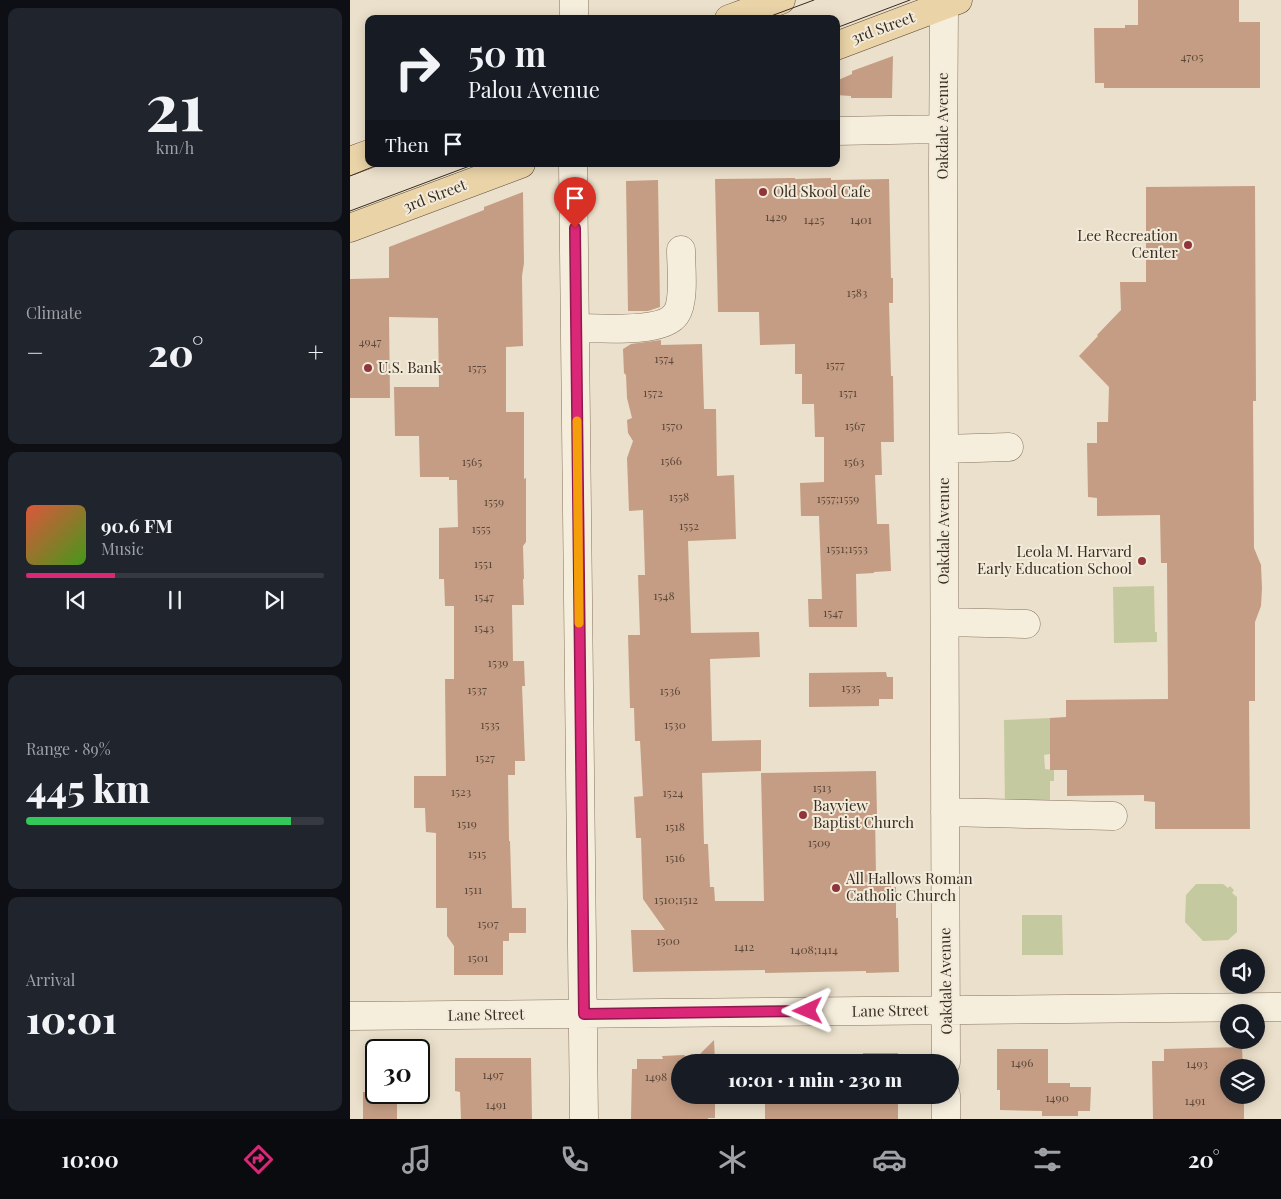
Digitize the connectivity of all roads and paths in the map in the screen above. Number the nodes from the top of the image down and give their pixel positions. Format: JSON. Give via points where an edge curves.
{"nodes":[{"id":1,"x":574,"y":0,"type":"edge"},
{"id":2,"x":781,"y":0,"type":"edge"},
{"id":3,"x":948,"y":2,"type":"edge"},
{"id":4,"x":574,"y":15,"type":"edge"},
{"id":5,"x":740,"y":15,"type":"edge"},
{"id":6,"x":840,"y":44,"type":"edge"},
{"id":7,"x":943,"y":129,"type":"junction"},
{"id":8,"x":840,"y":131,"type":"edge"},
{"id":9,"x":365,"y":155,"type":"edge"},
{"id":10,"x":350,"y":161,"type":"edge"},
{"id":11,"x":513,"y":167,"type":"edge"},
{"id":12,"x":574,"y":167,"type":"edge"},
{"id":13,"x":350,"y":228,"type":"edge"},
{"id":14,"x":680,"y":250,"type":"dead end"},
{"id":15,"x":576,"y":328,"type":"junction"},
{"id":16,"x":944,"y":448,"type":"junction"},
{"id":17,"x":1010,"y":448,"type":"dead end"},
{"id":18,"x":944,"y":622,"type":"junction"},
{"id":19,"x":1026,"y":624,"type":"dead end"},
{"id":20,"x":945,"y":812,"type":"junction"},
{"id":21,"x":1113,"y":816,"type":"dead end"},
{"id":22,"x":1281,"y":1007,"type":"edge"},
{"id":23,"x":946,"y":1010,"type":"junction"},
{"id":24,"x":584,"y":1014,"type":"junction"},
{"id":25,"x":350,"y":1016,"type":"edge"},
{"id":26,"x":946,"y":1054,"type":"edge"},
{"id":27,"x":946,"y":1104,"type":"edge"},
{"id":28,"x":584,"y":1119,"type":"edge"},
{"id":29,"x":946,"y":1119,"type":"edge"}],
"edges":[{"from":1,"to":4,"type":"street"},
{"from":2,"to":5,"type":"main road"},
{"from":3,"to":6,"type":"main road","name":"3rd Street"},
{"from":3,"to":7,"type":"street","name":"Oakdale Avenue"},
{"from":7,"to":8,"type":"street"},
{"from":7,"to":16,"type":"street","name":"Oakdale Avenue"},
{"from":9,"to":10,"type":"main road"},
{"from":11,"to":13,"type":"main road","name":"3rd Street"},
{"from":12,"to":15,"type":"street"},
{"from":14,"to":15,"type":"street","via":[[682,297],[677,314],[668,322],[644,328]]},
{"from":15,"to":24,"type":"street"},
{"from":16,"to":17,"type":"street"},
{"from":16,"to":18,"type":"street","name":"Oakdale Avenue"},
{"from":18,"to":19,"type":"street"},
{"from":18,"to":20,"type":"street","name":"Oakdale Avenue"},
{"from":20,"to":21,"type":"street"},
{"from":20,"to":23,"type":"street","name":"Oakdale Avenue"},
{"from":22,"to":23,"type":"street","name":"Lane Street"},
{"from":23,"to":24,"type":"street","name":"Lane Street"},
{"from":23,"to":26,"type":"street","name":"Oakdale Avenue"},
{"from":24,"to":25,"type":"street","name":"Lane Street"},
{"from":24,"to":28,"type":"street"},
{"from":27,"to":29,"type":"street"}]}
